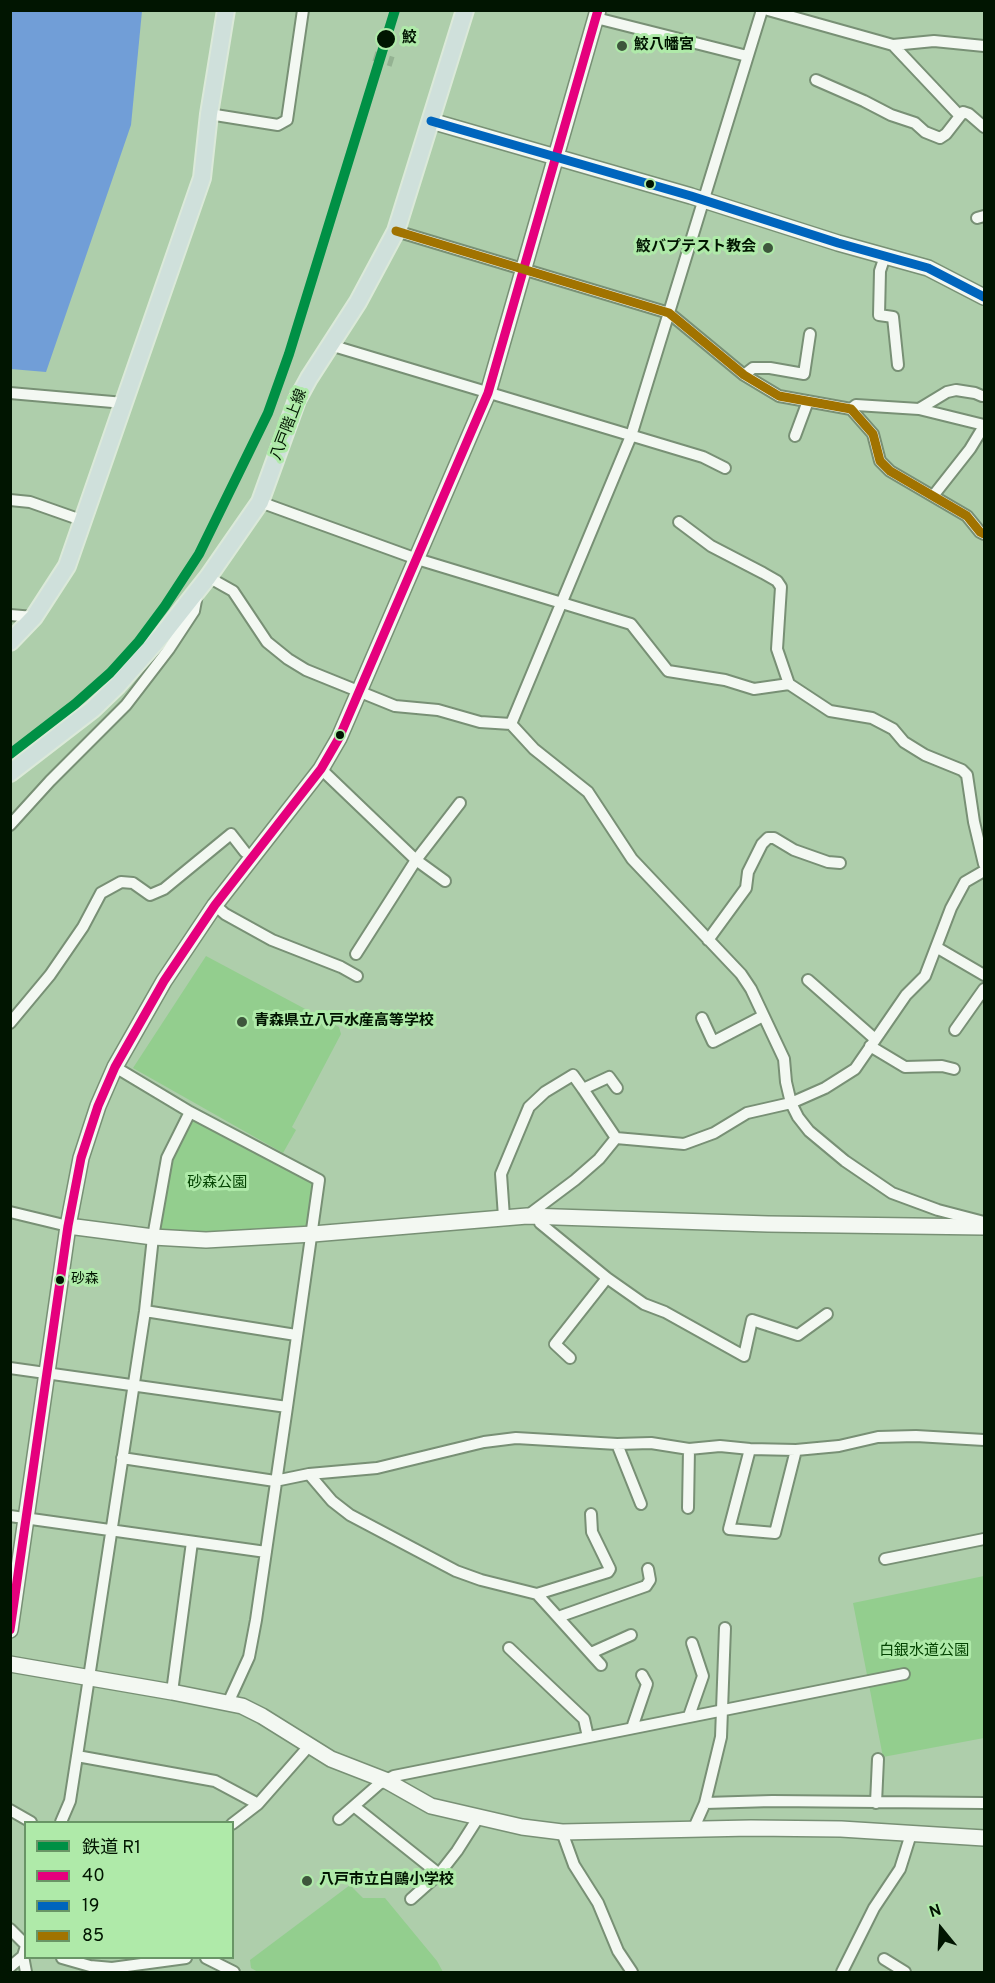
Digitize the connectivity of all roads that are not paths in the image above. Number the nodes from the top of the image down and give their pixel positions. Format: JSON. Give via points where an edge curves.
{"nodes":[{"id":1,"x":226,"y":10,"type":"edge"},
{"id":2,"x":303,"y":10,"type":"edge"},
{"id":3,"x":465,"y":10,"type":"edge"},
{"id":4,"x":762,"y":10,"type":"edge"},
{"id":5,"x":768,"y":10,"type":"edge"},
{"id":6,"x":597,"y":14,"type":"edge"},
{"id":7,"x":893,"y":45,"type":"junction"},
{"id":8,"x":984,"y":46,"type":"edge"},
{"id":9,"x":747,"y":56,"type":"junction"},
{"id":10,"x":816,"y":80,"type":"dead end"},
{"id":11,"x":209,"y":114,"type":"junction"},
{"id":12,"x":960,"y":116,"type":"junction"},
{"id":13,"x":432,"y":121,"type":"junction"},
{"id":14,"x":984,"y":127,"type":"edge"},
{"id":15,"x":556,"y":156,"type":"junction"},
{"id":16,"x":704,"y":200,"type":"junction"},
{"id":17,"x":396,"y":231,"type":"junction"},
{"id":18,"x":885,"y":256,"type":"junction"},
{"id":19,"x":523,"y":269,"type":"junction"},
{"id":20,"x":984,"y":297,"type":"edge"},
{"id":21,"x":669,"y":312,"type":"junction"},
{"id":22,"x":810,"y":334,"type":"dead end"},
{"id":23,"x":330,"y":345,"type":"junction"},
{"id":24,"x":898,"y":365,"type":"dead end"},
{"id":25,"x":744,"y":375,"type":"junction"},
{"id":26,"x":10,"y":393,"type":"edge"},
{"id":27,"x":488,"y":393,"type":"junction"},
{"id":28,"x":982,"y":396,"type":"dead end"},
{"id":29,"x":808,"y":401,"type":"junction"},
{"id":30,"x":124,"y":403,"type":"junction"},
{"id":31,"x":852,"y":409,"type":"junction"},
{"id":32,"x":919,"y":409,"type":"junction"},
{"id":33,"x":984,"y":426,"type":"edge"},
{"id":34,"x":631,"y":436,"type":"junction"},
{"id":35,"x":795,"y":436,"type":"dead end"},
{"id":36,"x":725,"y":468,"type":"dead end"},
{"id":37,"x":933,"y":496,"type":"junction"},
{"id":38,"x":10,"y":500,"type":"edge"},
{"id":39,"x":260,"y":502,"type":"junction"},
{"id":40,"x":84,"y":520,"type":"junction"},
{"id":41,"x":678,"y":522,"type":"dead end"},
{"id":42,"x":984,"y":534,"type":"edge"},
{"id":43,"x":417,"y":559,"type":"junction"},
{"id":44,"x":203,"y":583,"type":"junction"},
{"id":45,"x":562,"y":604,"type":"junction"},
{"id":46,"x":10,"y":615,"type":"edge"},
{"id":47,"x":34,"y":617,"type":"junction"},
{"id":48,"x":10,"y":642,"type":"edge"},
{"id":49,"x":789,"y":684,"type":"junction"},
{"id":50,"x":358,"y":690,"type":"junction"},
{"id":51,"x":511,"y":724,"type":"junction"},
{"id":52,"x":321,"y":769,"type":"junction"},
{"id":53,"x":10,"y":773,"type":"edge"},
{"id":54,"x":460,"y":803,"type":"dead end"},
{"id":55,"x":10,"y":825,"type":"edge"},
{"id":56,"x":245,"y":852,"type":"dead end"},
{"id":57,"x":416,"y":860,"type":"junction"},
{"id":58,"x":840,"y":862,"type":"dead end"},
{"id":59,"x":984,"y":864,"type":"edge"},
{"id":60,"x":984,"y":871,"type":"edge"},
{"id":61,"x":445,"y":881,"type":"dead end"},
{"id":62,"x":215,"y":905,"type":"junction"},
{"id":63,"x":708,"y":940,"type":"junction"},
{"id":64,"x":936,"y":947,"type":"junction"},
{"id":65,"x":356,"y":954,"type":"dead end"},
{"id":66,"x":984,"y":975,"type":"edge"},
{"id":67,"x":357,"y":976,"type":"dead end"},
{"id":68,"x":808,"y":980,"type":"dead end"},
{"id":69,"x":984,"y":988,"type":"edge"},
{"id":70,"x":763,"y":1016,"type":"junction"},
{"id":71,"x":702,"y":1018,"type":"dead end"},
{"id":72,"x":10,"y":1023,"type":"edge"},
{"id":73,"x":955,"y":1030,"type":"dead end"},
{"id":74,"x":872,"y":1042,"type":"junction"},
{"id":75,"x":115,"y":1067,"type":"junction"},
{"id":76,"x":954,"y":1069,"type":"dead end"},
{"id":77,"x":617,"y":1088,"type":"dead end"},
{"id":78,"x":583,"y":1089,"type":"junction"},
{"id":79,"x":791,"y":1103,"type":"junction"},
{"id":80,"x":190,"y":1112,"type":"junction"},
{"id":81,"x":616,"y":1138,"type":"junction"},
{"id":82,"x":10,"y":1212,"type":"edge"},
{"id":83,"x":533,"y":1216,"type":"junction"},
{"id":84,"x":504,"y":1217,"type":"junction"},
{"id":85,"x":984,"y":1222,"type":"edge"},
{"id":86,"x":68,"y":1226,"type":"junction"},
{"id":87,"x":984,"y":1227,"type":"edge"},
{"id":88,"x":313,"y":1234,"type":"junction"},
{"id":89,"x":153,"y":1237,"type":"junction"},
{"id":90,"x":607,"y":1278,"type":"junction"},
{"id":91,"x":145,"y":1311,"type":"junction"},
{"id":92,"x":827,"y":1314,"type":"dead end"},
{"id":93,"x":296,"y":1335,"type":"junction"},
{"id":94,"x":570,"y":1358,"type":"dead end"},
{"id":95,"x":10,"y":1368,"type":"edge"},
{"id":96,"x":48,"y":1373,"type":"junction"},
{"id":97,"x":132,"y":1386,"type":"junction"},
{"id":98,"x":287,"y":1407,"type":"junction"},
{"id":99,"x":984,"y":1440,"type":"edge"},
{"id":100,"x":617,"y":1444,"type":"junction"},
{"id":101,"x":689,"y":1449,"type":"junction"},
{"id":102,"x":750,"y":1449,"type":"junction"},
{"id":103,"x":796,"y":1450,"type":"junction"},
{"id":104,"x":122,"y":1458,"type":"junction"},
{"id":105,"x":309,"y":1474,"type":"junction"},
{"id":106,"x":275,"y":1481,"type":"junction"},
{"id":107,"x":640,"y":1504,"type":"dead end"},
{"id":108,"x":688,"y":1508,"type":"dead end"},
{"id":109,"x":591,"y":1514,"type":"dead end"},
{"id":110,"x":10,"y":1516,"type":"edge"},
{"id":111,"x":27,"y":1519,"type":"junction"},
{"id":112,"x":112,"y":1531,"type":"junction"},
{"id":113,"x":984,"y":1539,"type":"edge"},
{"id":114,"x":192,"y":1542,"type":"junction"},
{"id":115,"x":266,"y":1552,"type":"junction"},
{"id":116,"x":885,"y":1559,"type":"dead end"},
{"id":117,"x":648,"y":1569,"type":"dead end"},
{"id":118,"x":537,"y":1594,"type":"junction"},
{"id":119,"x":558,"y":1617,"type":"junction"},
{"id":120,"x":725,"y":1628,"type":"dead end"},
{"id":121,"x":10,"y":1630,"type":"edge"},
{"id":122,"x":631,"y":1635,"type":"dead end"},
{"id":123,"x":692,"y":1643,"type":"dead end"},
{"id":124,"x":508,"y":1648,"type":"dead end"},
{"id":125,"x":591,"y":1653,"type":"junction"},
{"id":126,"x":10,"y":1664,"type":"edge"},
{"id":127,"x":601,"y":1665,"type":"dead end"},
{"id":128,"x":903,"y":1674,"type":"dead end"},
{"id":129,"x":642,"y":1675,"type":"dead end"},
{"id":130,"x":89,"y":1677,"type":"junction"},
{"id":131,"x":172,"y":1692,"type":"junction"},
{"id":132,"x":228,"y":1703,"type":"junction"},
{"id":133,"x":722,"y":1710,"type":"junction"},
{"id":134,"x":690,"y":1716,"type":"junction"},
{"id":135,"x":632,"y":1728,"type":"junction"},
{"id":136,"x":588,"y":1737,"type":"junction"},
{"id":137,"x":309,"y":1746,"type":"junction"},
{"id":138,"x":77,"y":1756,"type":"junction"},
{"id":139,"x":878,"y":1759,"type":"dead end"},
{"id":140,"x":385,"y":1780,"type":"junction"},
{"id":141,"x":705,"y":1803,"type":"junction"},
{"id":142,"x":876,"y":1803,"type":"junction"},
{"id":143,"x":984,"y":1803,"type":"edge"},
{"id":144,"x":258,"y":1804,"type":"junction"},
{"id":145,"x":355,"y":1807,"type":"junction"},
{"id":146,"x":10,"y":1810,"type":"edge"},
{"id":147,"x":478,"y":1818,"type":"junction"},
{"id":148,"x":339,"y":1819,"type":"dead end"},
{"id":149,"x":29,"y":1821,"type":"edge"},
{"id":150,"x":61,"y":1821,"type":"edge"},
{"id":151,"x":234,"y":1822,"type":"edge"},
{"id":152,"x":693,"y":1830,"type":"junction"},
{"id":153,"x":562,"y":1832,"type":"junction"},
{"id":154,"x":911,"y":1834,"type":"junction"},
{"id":155,"x":984,"y":1838,"type":"edge"},
{"id":156,"x":439,"y":1874,"type":"junction"},
{"id":157,"x":411,"y":1899,"type":"dead end"},
{"id":158,"x":10,"y":1929,"type":"edge"},
{"id":159,"x":24,"y":1948,"type":"edge"},
{"id":160,"x":24,"y":1950,"type":"edge"},
{"id":161,"x":66,"y":1959,"type":"edge"},
{"id":162,"x":179,"y":1959,"type":"edge"},
{"id":163,"x":208,"y":1959,"type":"edge"},
{"id":164,"x":884,"y":1959,"type":"dead end"},
{"id":165,"x":10,"y":1967,"type":"edge"},
{"id":166,"x":234,"y":1972,"type":"edge"},
{"id":167,"x":632,"y":1972,"type":"edge"},
{"id":168,"x":842,"y":1972,"type":"edge"},
{"id":169,"x":905,"y":1972,"type":"edge"}],
"edges":[{"from":1,"to":11,"type":"main road"},
{"from":2,"to":11,"type":"street","via":[[287,120],[278,125]]},
{"from":3,"to":13,"type":"main road","name":"八戸階上線"},
{"from":4,"to":9,"type":"street"},
{"from":5,"to":7,"type":"street"},
{"from":6,"to":9,"type":"street"},
{"from":6,"to":15,"type":"street"},
{"from":7,"to":8,"type":"street","via":[[934,41]]},
{"from":7,"to":12,"type":"street"},
{"from":9,"to":16,"type":"street"},
{"from":10,"to":12,"type":"street","via":[[940,138]]},
{"from":11,"to":30,"type":"main road","via":[[202,178]]},
{"from":12,"to":14,"type":"street","via":[[963,112],[969,114]]},
{"from":13,"to":15,"type":"street"},
{"from":13,"to":17,"type":"main road","name":"八戸階上線"},
{"from":15,"to":16,"type":"street"},
{"from":15,"to":19,"type":"street"},
{"from":16,"to":18,"type":"street"},
{"from":16,"to":21,"type":"street"},
{"from":17,"to":19,"type":"street"},
{"from":17,"to":23,"type":"main road","name":"八戸階上線"},
{"from":18,"to":20,"type":"street","via":[[928,268]]},
{"from":18,"to":24,"type":"street","via":[[880,271],[879,315],[893,317]]},
{"from":19,"to":21,"type":"street"},
{"from":19,"to":27,"type":"street"},
{"from":21,"to":25,"type":"street"},
{"from":21,"to":34,"type":"street"},
{"from":22,"to":25,"type":"street","via":[[804,374],[753,368]]},
{"from":23,"to":27,"type":"street"},
{"from":23,"to":39,"type":"main road","name":"八戸階上線","via":[[297,400]]},
{"from":25,"to":29,"type":"street","via":[[779,396]]},
{"from":26,"to":30,"type":"street"},
{"from":27,"to":34,"type":"street"},
{"from":27,"to":43,"type":"street"},
{"from":28,"to":32,"type":"street","via":[[956,390]]},
{"from":29,"to":31,"type":"street"},
{"from":29,"to":35,"type":"street"},
{"from":30,"to":40,"type":"main road"},
{"from":31,"to":32,"type":"street","via":[[856,405]]},
{"from":31,"to":37,"type":"street","via":[[873,434],[880,461]]},
{"from":32,"to":33,"type":"street"},
{"from":33,"to":37,"type":"street"},
{"from":34,"to":36,"type":"street"},
{"from":34,"to":45,"type":"street"},
{"from":37,"to":42,"type":"street","via":[[966,516]]},
{"from":38,"to":40,"type":"street","via":[[30,502]]},
{"from":39,"to":43,"type":"street"},
{"from":39,"to":44,"type":"main road","name":"八戸階上線"},
{"from":40,"to":47,"type":"main road","via":[[67,566]]},
{"from":41,"to":49,"type":"street","via":[[711,546],[777,582],[777,649]]},
{"from":43,"to":45,"type":"street"},
{"from":43,"to":50,"type":"street"},
{"from":44,"to":50,"type":"street","via":[[233,591],[267,642],[288,659]]},
{"from":44,"to":53,"type":"main road","name":"八戸階上線","via":[[110,693]]},
{"from":44,"to":55,"type":"street","via":[[194,611],[126,705]]},
{"from":45,"to":49,"type":"street","via":[[631,624],[668,671],[726,680],[753,689]]},
{"from":45,"to":51,"type":"street"},
{"from":46,"to":47,"type":"street"},
{"from":47,"to":48,"type":"main road"},
{"from":49,"to":59,"type":"street","via":[[830,711],[872,718],[925,755],[962,770],[967,775]]},
{"from":50,"to":51,"type":"street","via":[[395,706]]},
{"from":50,"to":52,"type":"street","via":[[339,738]]},
{"from":51,"to":63,"type":"street","via":[[534,749],[588,792],[632,859]]},
{"from":52,"to":57,"type":"street"},
{"from":52,"to":62,"type":"street"},
{"from":54,"to":57,"type":"street"},
{"from":56,"to":72,"type":"street","via":[[231,834],[164,889],[150,895],[133,883],[121,882],[101,893],[50,975]]},
{"from":57,"to":61,"type":"street"},
{"from":57,"to":65,"type":"street"},
{"from":58,"to":63,"type":"street","via":[[828,862],[768,838],[748,872],[746,888]]},
{"from":60,"to":64,"type":"street","via":[[965,882]]},
{"from":62,"to":67,"type":"street","via":[[272,940]]},
{"from":62,"to":75,"type":"street","via":[[164,981]]},
{"from":63,"to":70,"type":"street","via":[[741,974]]},
{"from":64,"to":66,"type":"street"},
{"from":64,"to":74,"type":"street","via":[[925,976]]},
{"from":68,"to":74,"type":"street"},
{"from":69,"to":73,"type":"street"},
{"from":70,"to":71,"type":"street","via":[[713,1042]]},
{"from":70,"to":79,"type":"street","via":[[784,1059]]},
{"from":74,"to":76,"type":"street","via":[[905,1067]]},
{"from":74,"to":79,"type":"street","via":[[855,1069]]},
{"from":75,"to":80,"type":"street"},
{"from":75,"to":86,"type":"street","via":[[81,1158]]},
{"from":77,"to":78,"type":"street","via":[[609,1077]]},
{"from":78,"to":81,"type":"street"},
{"from":78,"to":84,"type":"street","via":[[573,1075],[529,1107],[501,1174]]},
{"from":79,"to":81,"type":"street","via":[[747,1113],[684,1144]]},
{"from":79,"to":85,"type":"street","via":[[809,1131],[892,1193]]},
{"from":80,"to":88,"type":"street","via":[[319,1180]]},
{"from":80,"to":89,"type":"street","via":[[168,1158]]},
{"from":81,"to":83,"type":"street","via":[[599,1159]]},
{"from":82,"to":86,"type":"street"},
{"from":83,"to":84,"type":"street"},
{"from":83,"to":87,"type":"street"},
{"from":83,"to":90,"type":"street"},
{"from":84,"to":88,"type":"street"},
{"from":86,"to":89,"type":"street"},
{"from":86,"to":96,"type":"street"},
{"from":88,"to":89,"type":"street","via":[[206,1240]]},
{"from":88,"to":93,"type":"street"},
{"from":89,"to":91,"type":"street"},
{"from":90,"to":92,"type":"street","via":[[644,1304],[744,1356],[753,1320],[798,1335]]},
{"from":90,"to":94,"type":"street","via":[[555,1344]]},
{"from":91,"to":93,"type":"street"},
{"from":91,"to":97,"type":"street"},
{"from":93,"to":98,"type":"street"},
{"from":95,"to":96,"type":"street"},
{"from":96,"to":97,"type":"street"},
{"from":96,"to":111,"type":"street"},
{"from":97,"to":98,"type":"street"},
{"from":97,"to":104,"type":"street"},
{"from":98,"to":106,"type":"street"},
{"from":99,"to":103,"type":"street","via":[[878,1437]]},
{"from":100,"to":101,"type":"street","via":[[651,1443]]},
{"from":100,"to":105,"type":"street","via":[[509,1438],[377,1468]]},
{"from":100,"to":107,"type":"street"},
{"from":101,"to":102,"type":"street"},
{"from":101,"to":108,"type":"street"},
{"from":102,"to":103,"type":"street"},
{"from":102,"to":103,"type":"street","via":[[729,1529],[775,1533]]},
{"from":104,"to":106,"type":"street"},
{"from":104,"to":112,"type":"street"},
{"from":105,"to":106,"type":"street"},
{"from":105,"to":118,"type":"street","via":[[350,1515],[456,1571]]},
{"from":106,"to":115,"type":"street"},
{"from":109,"to":118,"type":"street","via":[[592,1532],[608,1572]]},
{"from":110,"to":111,"type":"street"},
{"from":111,"to":112,"type":"street"},
{"from":111,"to":121,"type":"street"},
{"from":112,"to":114,"type":"street"},
{"from":112,"to":130,"type":"street"},
{"from":113,"to":116,"type":"street"},
{"from":114,"to":115,"type":"street"},
{"from":114,"to":131,"type":"street"},
{"from":115,"to":132,"type":"street","via":[[249,1657]]},
{"from":117,"to":119,"type":"street","via":[[650,1580],[645,1586]]},
{"from":118,"to":119,"type":"street"},
{"from":119,"to":125,"type":"street"},
{"from":120,"to":133,"type":"street"},
{"from":122,"to":125,"type":"street"},
{"from":123,"to":134,"type":"street","via":[[703,1676]]},
{"from":124,"to":136,"type":"street","via":[[585,1719]]},
{"from":125,"to":127,"type":"street"},
{"from":126,"to":130,"type":"street"},
{"from":128,"to":133,"type":"street"},
{"from":129,"to":135,"type":"street","via":[[648,1684]]},
{"from":130,"to":131,"type":"street"},
{"from":130,"to":138,"type":"street"},
{"from":131,"to":132,"type":"street"},
{"from":132,"to":137,"type":"street","via":[[262,1716]]},
{"from":133,"to":134,"type":"street"},
{"from":133,"to":141,"type":"street","via":[[721,1737]]},
{"from":134,"to":135,"type":"street"},
{"from":135,"to":136,"type":"street"},
{"from":136,"to":140,"type":"street"},
{"from":137,"to":140,"type":"street"},
{"from":137,"to":144,"type":"street"},
{"from":138,"to":144,"type":"street","via":[[215,1781]]},
{"from":138,"to":150,"type":"street","via":[[70,1801]]},
{"from":139,"to":142,"type":"street"},
{"from":140,"to":145,"type":"street"},
{"from":140,"to":147,"type":"street","via":[[431,1806]]},
{"from":141,"to":142,"type":"street"},
{"from":141,"to":152,"type":"street"},
{"from":142,"to":143,"type":"street"},
{"from":144,"to":151,"type":"street"},
{"from":145,"to":148,"type":"street"},
{"from":145,"to":156,"type":"street"},
{"from":146,"to":149,"type":"street"},
{"from":147,"to":153,"type":"street"},
{"from":147,"to":156,"type":"street"},
{"from":152,"to":153,"type":"street"},
{"from":152,"to":154,"type":"street","via":[[841,1829]]},
{"from":153,"to":167,"type":"street","via":[[574,1864]]},
{"from":154,"to":155,"type":"street"},
{"from":154,"to":168,"type":"street","via":[[900,1869],[874,1908]]},
{"from":156,"to":157,"type":"street"},
{"from":158,"to":159,"type":"street"},
{"from":160,"to":165,"type":"street"},
{"from":161,"to":162,"type":"street","via":[[112,1968]]},
{"from":163,"to":166,"type":"street"},
{"from":164,"to":169,"type":"street"}]}
